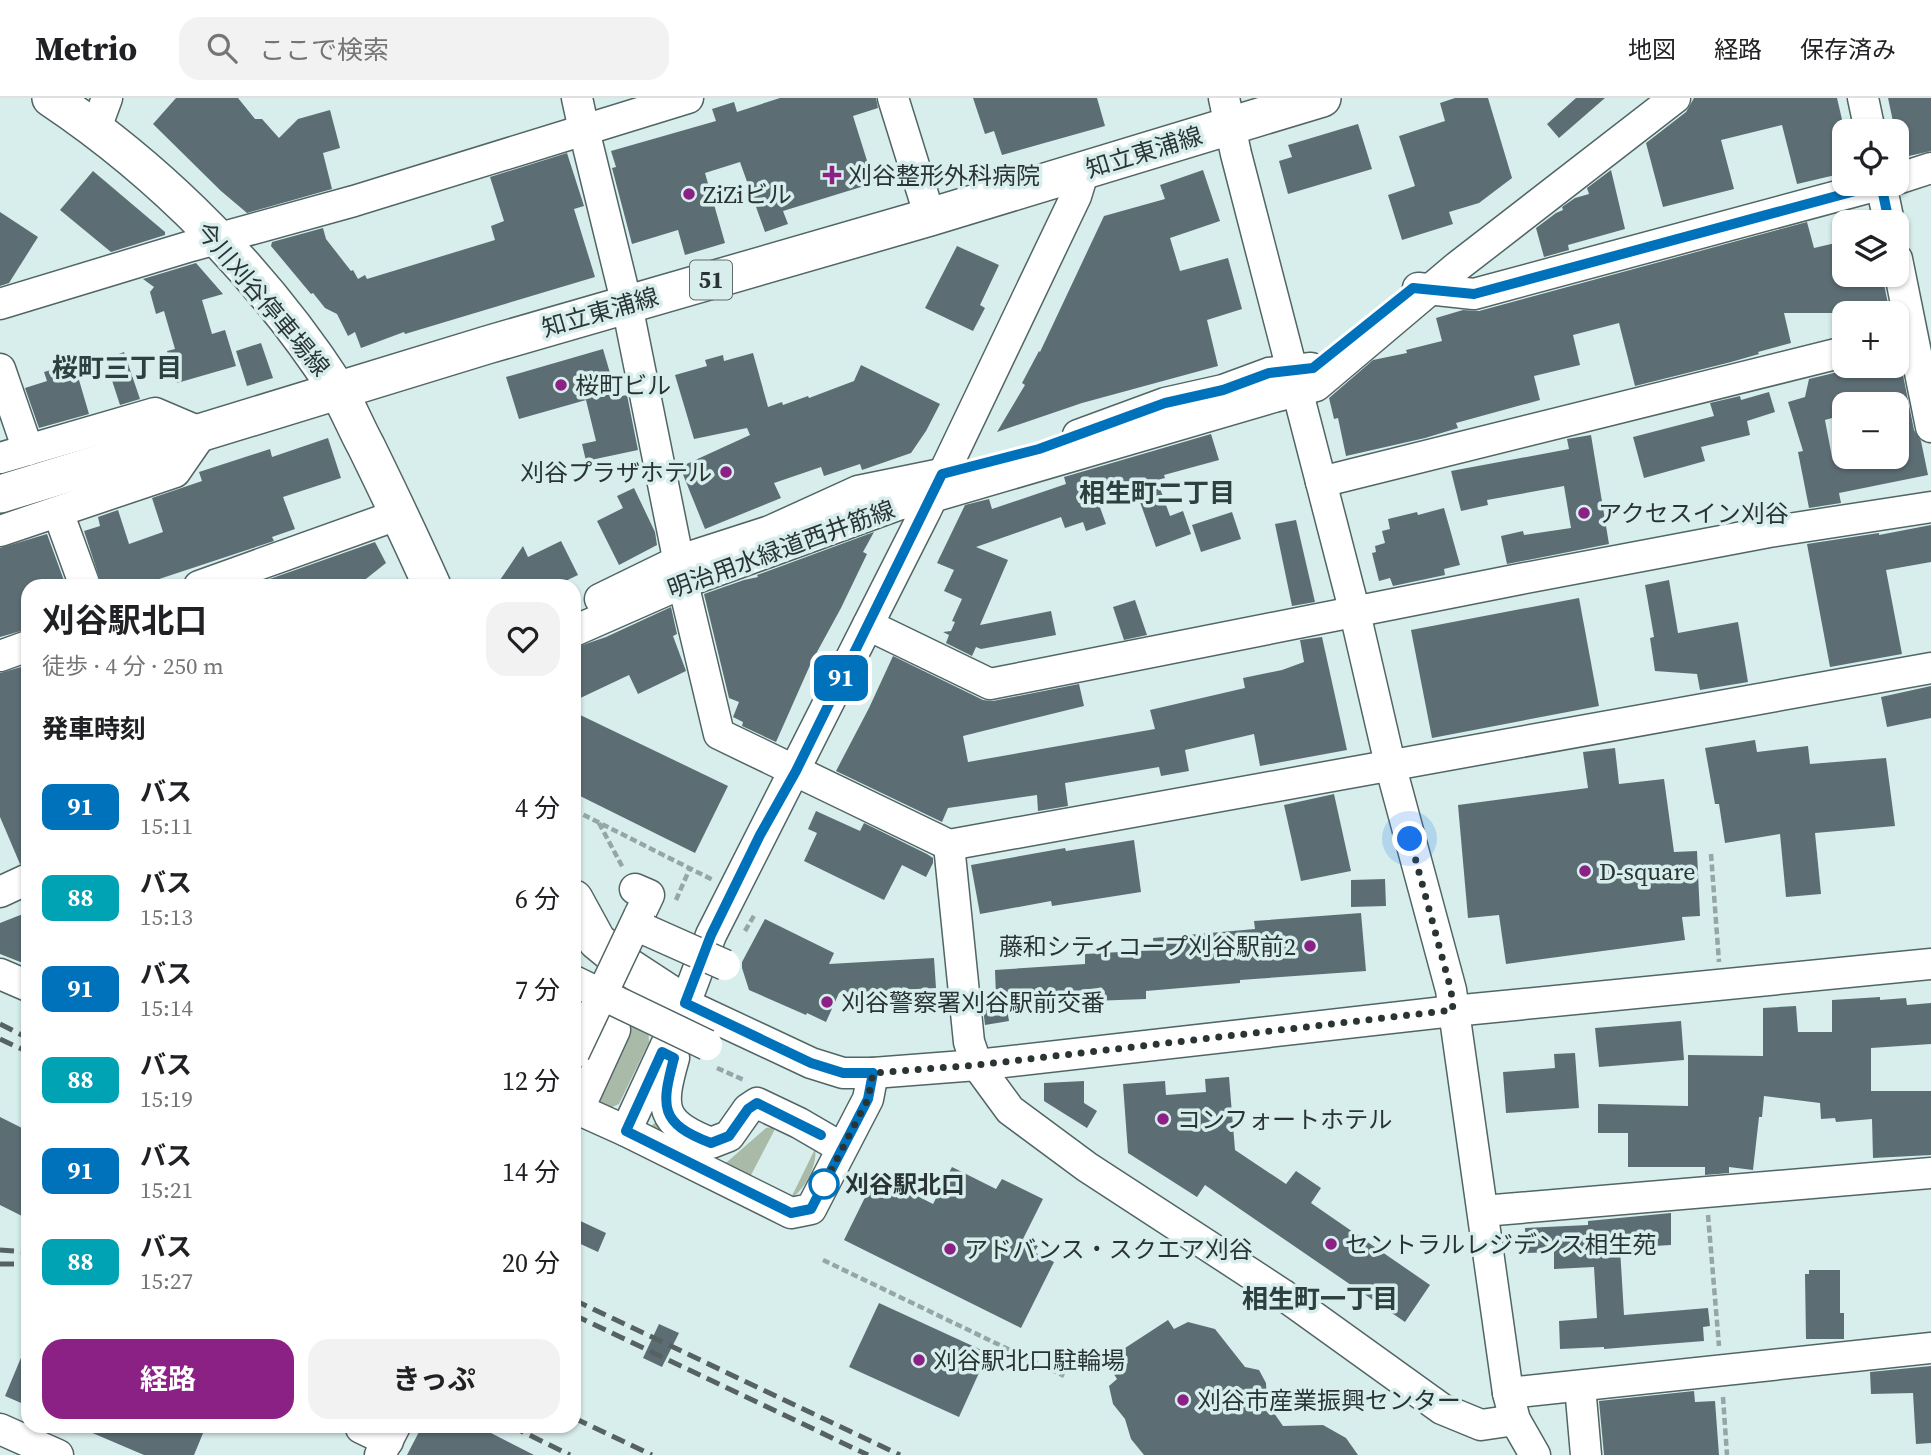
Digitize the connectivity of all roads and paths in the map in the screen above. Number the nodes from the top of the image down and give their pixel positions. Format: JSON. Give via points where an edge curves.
{"nodes":[{"id":1,"x":51,"y":98,"type":"edge"},
{"id":2,"x":577,"y":98,"type":"edge"},
{"id":3,"x":688,"y":98,"type":"edge"},
{"id":4,"x":893,"y":98,"type":"edge"},
{"id":5,"x":1322,"y":98,"type":"edge"},
{"id":6,"x":1653,"y":98,"type":"edge"},
{"id":7,"x":1675,"y":98,"type":"edge"},
{"id":8,"x":1863,"y":98,"type":"edge"},
{"id":9,"x":1228,"y":112,"type":"edge"},
{"id":10,"x":102,"y":113,"type":"edge"},
{"id":11,"x":1867,"y":119,"type":"edge"},
{"id":12,"x":584,"y":130,"type":"junction"},
{"id":13,"x":1931,"y":168,"type":"edge"},
{"id":14,"x":1084,"y":170,"type":"junction"},
{"id":15,"x":1909,"y":175,"type":"edge"},
{"id":16,"x":1837,"y":196,"type":"edge"},
{"id":17,"x":930,"y":217,"type":"junction"},
{"id":18,"x":217,"y":239,"type":"junction"},
{"id":19,"x":1903,"y":287,"type":"edge"},
{"id":20,"x":1422,"y":289,"type":"junction"},
{"id":21,"x":0,"y":304,"type":"edge"},
{"id":22,"x":627,"y":304,"type":"junction"},
{"id":23,"x":1914,"y":336,"type":"edge"},
{"id":24,"x":1832,"y":355,"type":"edge"},
{"id":25,"x":0,"y":369,"type":"edge"},
{"id":26,"x":1296,"y":381,"type":"junction"},
{"id":27,"x":338,"y":392,"type":"junction"},
{"id":28,"x":1931,"y":427,"type":"edge"},
{"id":29,"x":202,"y":433,"type":"junction"},
{"id":30,"x":29,"y":450,"type":"junction"},
{"id":31,"x":0,"y":458,"type":"edge"},
{"id":32,"x":1321,"y":482,"type":"junction"},
{"id":33,"x":937,"y":486,"type":"junction"},
{"id":34,"x":0,"y":495,"type":"edge"},
{"id":35,"x":1931,"y":507,"type":"edge"},
{"id":36,"x":58,"y":512,"type":"junction"},
{"id":37,"x":400,"y":514,"type":"junction"},
{"id":38,"x":0,"y":531,"type":"edge"},
{"id":39,"x":681,"y":572,"type":"junction"},
{"id":40,"x":82,"y":579,"type":"edge"},
{"id":41,"x":219,"y":579,"type":"edge"},
{"id":42,"x":429,"y":579,"type":"edge"},
{"id":43,"x":581,"y":608,"type":"edge"},
{"id":44,"x":1355,"y":613,"type":"junction"},
{"id":45,"x":868,"y":625,"type":"junction"},
{"id":46,"x":581,"y":627,"type":"edge"},
{"id":47,"x":21,"y":648,"type":"edge"},
{"id":48,"x":0,"y":656,"type":"edge"},
{"id":49,"x":1931,"y":668,"type":"edge"},
{"id":50,"x":1390,"y":764,"type":"junction"},
{"id":51,"x":796,"y":771,"type":"junction"},
{"id":52,"x":581,"y":813,"type":"edge"},
{"id":53,"x":599,"y":822,"type":"junction"},
{"id":54,"x":950,"y":845,"type":"junction"},
{"id":55,"x":1711,"y":854,"type":"dead end"},
{"id":56,"x":21,"y":882,"type":"edge"},
{"id":57,"x":717,"y":882,"type":"dead end"},
{"id":58,"x":635,"y":889,"type":"joint"},
{"id":59,"x":0,"y":892,"type":"edge"},
{"id":60,"x":21,"y":901,"type":"edge"},
{"id":61,"x":0,"y":910,"type":"edge"},
{"id":62,"x":581,"y":912,"type":"edge"},
{"id":63,"x":635,"y":925,"type":"junction"},
{"id":64,"x":1719,"y":962,"type":"dead end"},
{"id":65,"x":1931,"y":964,"type":"edge"},
{"id":66,"x":724,"y":965,"type":"dead end"},
{"id":67,"x":0,"y":974,"type":"edge"},
{"id":68,"x":21,"y":983,"type":"edge"},
{"id":69,"x":588,"y":995,"type":"edge"},
{"id":70,"x":685,"y":1003,"type":"junction"},
{"id":71,"x":1453,"y":1010,"type":"junction"},
{"id":72,"x":581,"y":1024,"type":"edge"},
{"id":73,"x":707,"y":1045,"type":"joint"},
{"id":74,"x":662,"y":1052,"type":"junction"},
{"id":75,"x":977,"y":1065,"type":"junction"},
{"id":76,"x":873,"y":1073,"type":"junction"},
{"id":77,"x":753,"y":1083,"type":"dead end"},
{"id":78,"x":626,"y":1131,"type":"junction"},
{"id":79,"x":842,"y":1148,"type":"junction"},
{"id":80,"x":1931,"y":1173,"type":"edge"},
{"id":81,"x":1706,"y":1193,"type":"junction"},
{"id":82,"x":1483,"y":1211,"type":"junction"},
{"id":83,"x":823,"y":1260,"type":"dead end"},
{"id":84,"x":1931,"y":1348,"type":"edge"},
{"id":85,"x":1721,"y":1368,"type":"junction"},
{"id":86,"x":1064,"y":1376,"type":"dead end"},
{"id":87,"x":1580,"y":1386,"type":"junction"},
{"id":88,"x":1511,"y":1406,"type":"junction"},
{"id":89,"x":0,"y":1429,"type":"edge"},
{"id":90,"x":53,"y":1454,"type":"edge"},
{"id":91,"x":1535,"y":1455,"type":"edge"},
{"id":92,"x":1586,"y":1455,"type":"edge"},
{"id":93,"x":1727,"y":1455,"type":"edge"}],
"edges":[{"from":1,"to":10,"type":"main road","name":"今川刈谷停車場線"},
{"from":2,"to":12,"type":"street"},
{"from":3,"to":12,"type":"street"},
{"from":4,"to":17,"type":"street"},
{"from":5,"to":9,"type":"main road","name":"知立東浦線","number":"51"},
{"from":6,"to":20,"type":"street"},
{"from":7,"to":20,"type":"street"},
{"from":8,"to":11,"type":"street"},
{"from":9,"to":14,"type":"main road","name":"知立東浦線","number":"51"},
{"from":9,"to":26,"type":"street"},
{"from":10,"to":18,"type":"main road","name":"今川刈谷停車場線"},
{"from":12,"to":18,"type":"street"},
{"from":12,"to":22,"type":"street"},
{"from":13,"to":15,"type":"street"},
{"from":14,"to":17,"type":"main road","name":"知立東浦線","number":"51"},
{"from":14,"to":33,"type":"street","via":[[1076,196]]},
{"from":16,"to":20,"type":"street","via":[[1474,294]]},
{"from":17,"to":22,"type":"main road","name":"知立東浦線","number":"51"},
{"from":18,"to":21,"type":"street"},
{"from":18,"to":27,"type":"main road","name":"今川刈谷停車場線","via":[[306,345]]},
{"from":19,"to":23,"type":"street"},
{"from":20,"to":26,"type":"street"},
{"from":22,"to":27,"type":"main road","name":"知立東浦線","number":"51"},
{"from":22,"to":39,"type":"street"},
{"from":23,"to":28,"type":"street"},
{"from":24,"to":32,"type":"street"},
{"from":25,"to":30,"type":"street"},
{"from":26,"to":32,"type":"street"},
{"from":26,"to":33,"type":"street","via":[[1269,373],[1223,390],[1165,403]]},
{"from":27,"to":29,"type":"main road","name":"知立東浦線","number":"51"},
{"from":27,"to":37,"type":"main road","name":"今川刈谷停車場線"},
{"from":29,"to":30,"type":"street","via":[[155,413]]},
{"from":29,"to":34,"type":"main road","name":"知立東浦線","number":"51"},
{"from":29,"to":36,"type":"street","via":[[176,472]]},
{"from":30,"to":31,"type":"street"},
{"from":32,"to":44,"type":"street"},
{"from":33,"to":39,"type":"street","via":[[858,491]]},
{"from":33,"to":45,"type":"street"},
{"from":35,"to":44,"type":"street","via":[[1769,532]]},
{"from":36,"to":38,"type":"street"},
{"from":36,"to":40,"type":"street"},
{"from":37,"to":41,"type":"street"},
{"from":37,"to":42,"type":"main road","name":"今川刈谷停車場線"},
{"from":39,"to":43,"type":"street"},
{"from":39,"to":46,"type":"street","name":"明治用水緑道西井筋線"},
{"from":39,"to":51,"type":"street","via":[[719,734]]},
{"from":44,"to":45,"type":"street","via":[[990,684]]},
{"from":44,"to":50,"type":"street"},
{"from":45,"to":51,"type":"street"},
{"from":47,"to":48,"type":"street"},
{"from":49,"to":50,"type":"street"},
{"from":50,"to":54,"type":"street"},
{"from":50,"to":71,"type":"street"},
{"from":51,"to":54,"type":"street"},
{"from":51,"to":70,"type":"street","via":[[711,935]]},
{"from":52,"to":53,"type":"path"},
{"from":53,"to":57,"type":"path"},
{"from":53,"to":58,"type":"path"},
{"from":54,"to":75,"type":"street","via":[[969,1042]]},
{"from":55,"to":64,"type":"path"},
{"from":56,"to":59,"type":"street"},
{"from":58,"to":63,"type":"street","via":[[649,895]]},
{"from":60,"to":61,"type":"street"},
{"from":62,"to":70,"type":"main road","via":[[597,941]]},
{"from":63,"to":66,"type":"street","bridge":true},
{"from":63,"to":69,"type":"street","bridge":true},
{"from":65,"to":71,"type":"street"},
{"from":67,"to":68,"type":"street"},
{"from":69,"to":72,"type":"street","bridge":true},
{"from":69,"to":73,"type":"street","bridge":true},
{"from":69,"to":78,"type":"street","via":[[613,1015],[615,1030],[582,1102],[586,1113]]},
{"from":70,"to":74,"type":"street"},
{"from":70,"to":76,"type":"street","via":[[811,1063],[843,1073]]},
{"from":71,"to":75,"type":"street"},
{"from":71,"to":82,"type":"street"},
{"from":73,"to":77,"type":"path","via":[[700,1060]]},
{"from":74,"to":78,"type":"street"},
{"from":74,"to":79,"type":"street","via":[[674,1058],[665,1088],[665,1108],[675,1124],[695,1137],[711,1143],[729,1136],[757,1103]]},
{"from":75,"to":76,"type":"street"},
{"from":75,"to":88,"type":"street","via":[[1010,1110],[1087,1167],[1282,1294],[1442,1409],[1481,1425]]},
{"from":76,"to":79,"type":"street","via":[[868,1099]]},
{"from":78,"to":79,"type":"street","via":[[791,1213],[811,1209]]},
{"from":80,"to":81,"type":"street"},
{"from":81,"to":82,"type":"street"},
{"from":81,"to":85,"type":"path"},
{"from":82,"to":88,"type":"street"},
{"from":83,"to":86,"type":"path"},
{"from":84,"to":85,"type":"street"},
{"from":85,"to":87,"type":"street"},
{"from":85,"to":93,"type":"path"},
{"from":87,"to":88,"type":"street"},
{"from":87,"to":92,"type":"street"},
{"from":88,"to":91,"type":"street"},
{"from":89,"to":90,"type":"street"}]}
